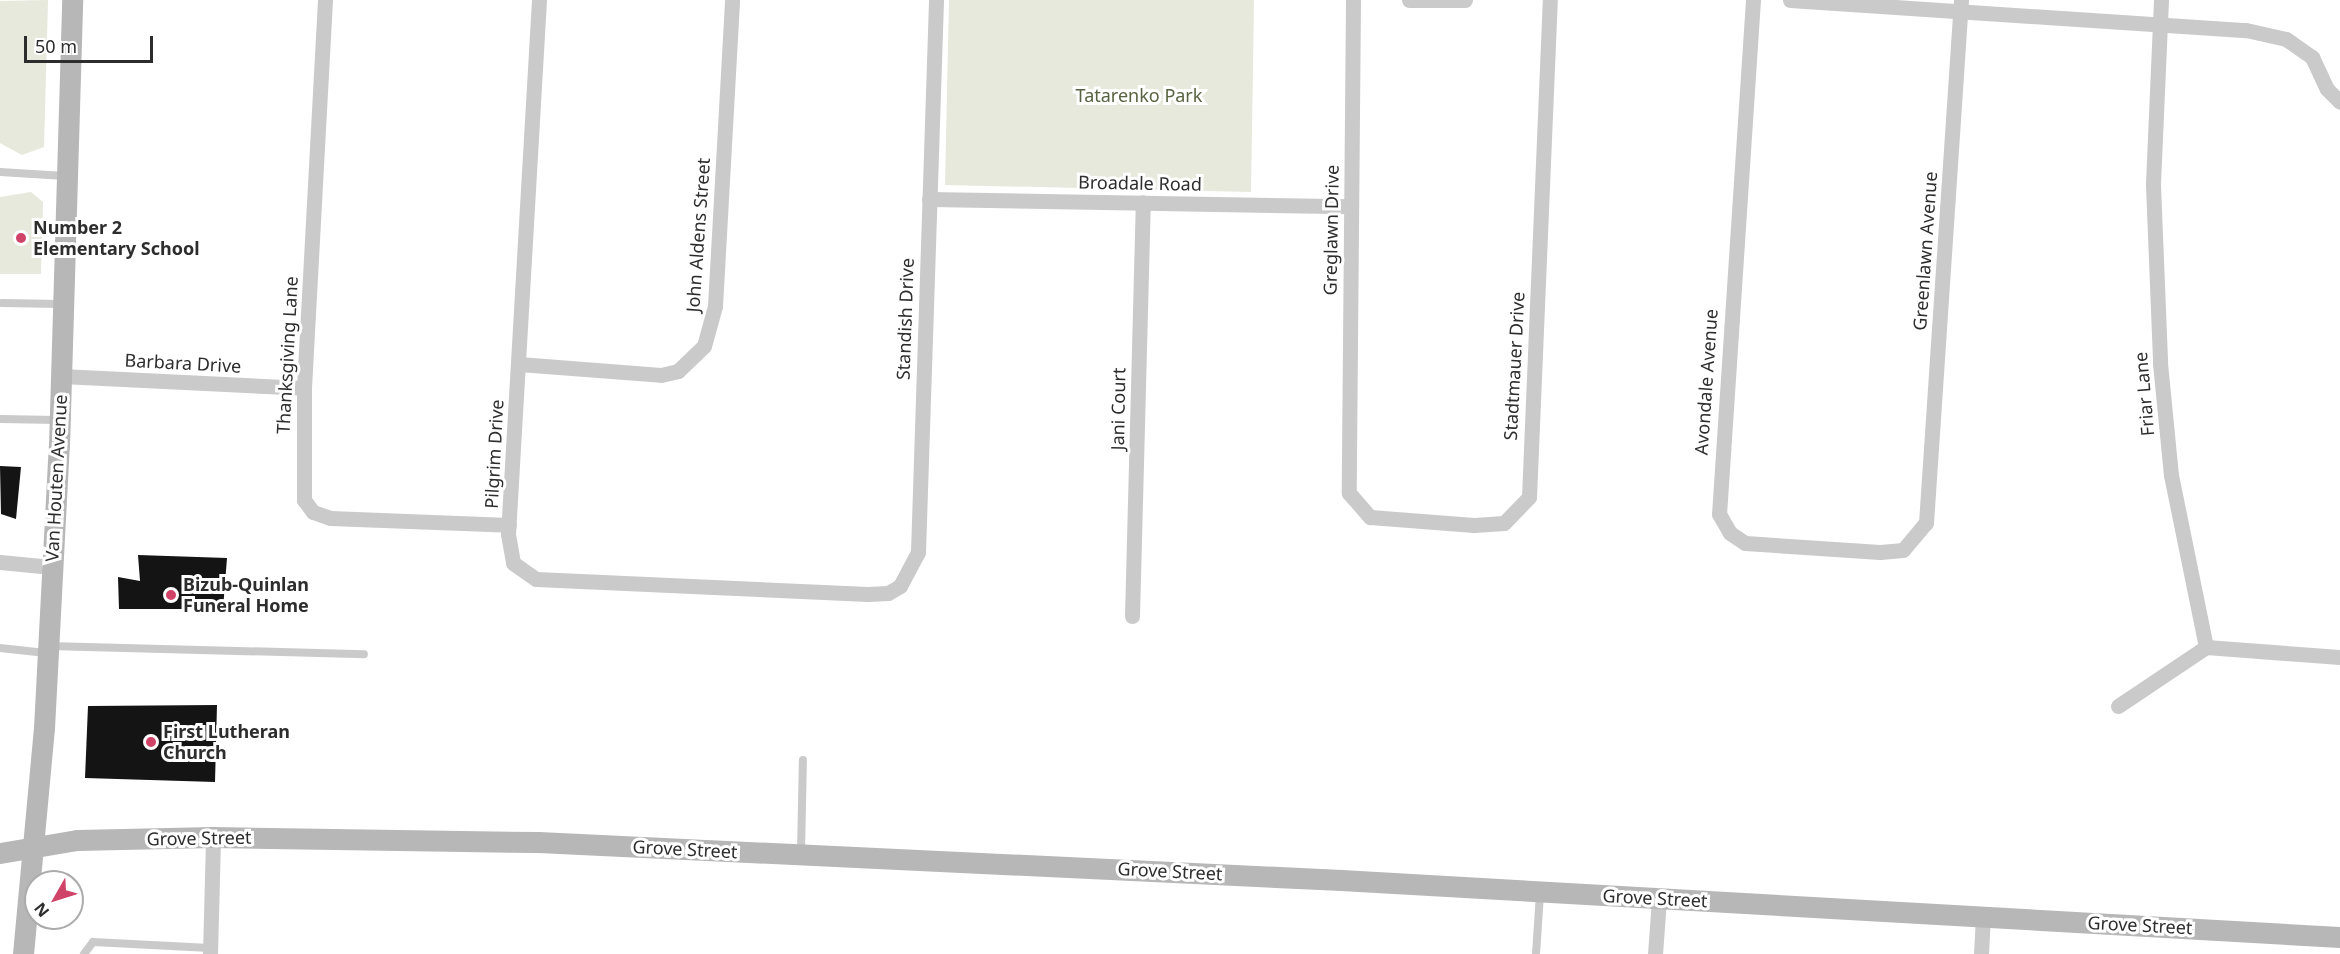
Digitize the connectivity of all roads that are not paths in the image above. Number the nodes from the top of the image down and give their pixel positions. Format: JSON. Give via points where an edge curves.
{"nodes":[{"id":1,"x":72,"y":0,"type":"edge"},
{"id":2,"x":325,"y":0,"type":"edge"},
{"id":3,"x":539,"y":0,"type":"edge"},
{"id":4,"x":732,"y":0,"type":"edge"},
{"id":5,"x":936,"y":0,"type":"edge"},
{"id":6,"x":1353,"y":0,"type":"edge"},
{"id":7,"x":1410,"y":0,"type":"edge"},
{"id":8,"x":1465,"y":0,"type":"edge"},
{"id":9,"x":1550,"y":0,"type":"edge"},
{"id":10,"x":1753,"y":0,"type":"edge"},
{"id":11,"x":1791,"y":0,"type":"edge"},
{"id":12,"x":2161,"y":0,"type":"edge"},
{"id":13,"x":1961,"y":6,"type":"edge"},
{"id":14,"x":2159,"y":26,"type":"junction"},
{"id":15,"x":2340,"y":102,"type":"edge"},
{"id":16,"x":0,"y":172,"type":"edge"},
{"id":17,"x":67,"y":176,"type":"junction"},
{"id":18,"x":929,"y":199,"type":"junction"},
{"id":19,"x":1143,"y":202,"type":"junction"},
{"id":20,"x":1350,"y":206,"type":"junction"},
{"id":21,"x":2,"y":303,"type":"dead end"},
{"id":22,"x":63,"y":304,"type":"junction"},
{"id":23,"x":519,"y":364,"type":"junction"},
{"id":24,"x":61,"y":376,"type":"junction"},
{"id":25,"x":304,"y":388,"type":"junction"},
{"id":26,"x":0,"y":419,"type":"edge"},
{"id":27,"x":59,"y":420,"type":"junction"},
{"id":28,"x":1347,"y":460,"type":"joint"},
{"id":29,"x":1927,"y":505,"type":"joint"},
{"id":30,"x":509,"y":525,"type":"junction"},
{"id":31,"x":0,"y":562,"type":"edge"},
{"id":32,"x":52,"y":567,"type":"junction"},
{"id":33,"x":855,"y":593,"type":"joint"},
{"id":34,"x":1132,"y":616,"type":"dead end"},
{"id":35,"x":2206,"y":647,"type":"junction"},
{"id":36,"x":0,"y":648,"type":"edge"},
{"id":37,"x":48,"y":650,"type":"junction"},
{"id":38,"x":364,"y":654,"type":"dead end"},
{"id":39,"x":2340,"y":657,"type":"edge"},
{"id":40,"x":2118,"y":706,"type":"dead end"},
{"id":41,"x":803,"y":760,"type":"dead end"},
{"id":42,"x":213,"y":837,"type":"junction"},
{"id":43,"x":30,"y":849,"type":"junction"},
{"id":44,"x":0,"y":853,"type":"edge"},
{"id":45,"x":801,"y":854,"type":"junction"},
{"id":46,"x":1540,"y":891,"type":"junction"},
{"id":47,"x":1659,"y":899,"type":"junction"},
{"id":48,"x":1983,"y":916,"type":"junction"},
{"id":49,"x":2340,"y":937,"type":"edge"},
{"id":50,"x":210,"y":951,"type":"edge"},
{"id":51,"x":1652,"y":952,"type":"edge"},
{"id":52,"x":23,"y":954,"type":"edge"},
{"id":53,"x":84,"y":954,"type":"edge"},
{"id":54,"x":1536,"y":954,"type":"edge"},
{"id":55,"x":1982,"y":954,"type":"edge"}],
"edges":[{"from":1,"to":17,"type":"street","name":"Van Houten Avenue"},
{"from":2,"to":25,"type":"street","name":"Thanksgiving Lane"},
{"from":3,"to":23,"type":"street","name":"Pilgrim Drive"},
{"from":4,"to":23,"type":"street","name":"John Aldens Street","via":[[715,306],[704,346],[678,371],[661,375]]},
{"from":5,"to":18,"type":"street","name":"Standish Drive"},
{"from":6,"to":20,"type":"street","name":"Greglawn Drive"},
{"from":7,"to":8,"type":"street"},
{"from":9,"to":28,"type":"street","name":"Stadtmauer Drive","via":[[1529,497],[1516,516],[1491,525],[1380,519],[1354,503]]},
{"from":10,"to":29,"type":"street","name":"Avondale Avenue","via":[[1719,514],[1730,533],[1745,543],[1895,552],[1921,534]]},
{"from":11,"to":13,"type":"street"},
{"from":12,"to":14,"type":"street","name":"Friar Lane"},
{"from":13,"to":14,"type":"street"},
{"from":13,"to":29,"type":"street","name":"Greenlawn Avenue"},
{"from":14,"to":15,"type":"street","via":[[2247,30],[2286,39],[2312,57],[2327,89]]},
{"from":14,"to":35,"type":"street","name":"Friar Lane","via":[[2153,185],[2160,363],[2171,475]]},
{"from":16,"to":17,"type":"lane"},
{"from":17,"to":22,"type":"street","name":"Van Houten Avenue"},
{"from":18,"to":19,"type":"street","name":"Broadale Road"},
{"from":18,"to":33,"type":"street","name":"Standish Drive","via":[[918,552],[900,586],[888,593]]},
{"from":19,"to":20,"type":"street","name":"Broadale Road"},
{"from":19,"to":34,"type":"street","name":"Jani Court"},
{"from":20,"to":28,"type":"street","name":"Greglawn Drive"},
{"from":21,"to":22,"type":"lane"},
{"from":22,"to":24,"type":"street","name":"Van Houten Avenue"},
{"from":23,"to":30,"type":"street","name":"Pilgrim Drive"},
{"from":24,"to":25,"type":"street","name":"Barbara Drive"},
{"from":24,"to":27,"type":"street","name":"Van Houten Avenue"},
{"from":25,"to":30,"type":"street","name":"Thanksgiving Lane","via":[[300,485],[313,512],[330,518]]},
{"from":26,"to":27,"type":"lane"},
{"from":27,"to":32,"type":"street","name":"Van Houten Avenue"},
{"from":30,"to":33,"type":"street","name":"Pilgrim Drive","via":[[513,562],[536,579]]},
{"from":31,"to":32,"type":"street"},
{"from":32,"to":37,"type":"street","name":"Van Houten Avenue"},
{"from":35,"to":39,"type":"street"},
{"from":35,"to":40,"type":"street"},
{"from":36,"to":37,"type":"lane"},
{"from":37,"to":38,"type":"lane"},
{"from":37,"to":43,"type":"street","name":"Van Houten Avenue"},
{"from":41,"to":45,"type":"lane"},
{"from":42,"to":43,"type":"street","name":"Grove Street","via":[[77,840]]},
{"from":42,"to":45,"type":"street","name":"Grove Street","via":[[538,842]]},
{"from":42,"to":50,"type":"street"},
{"from":43,"to":44,"type":"street","name":"Grove Street"},
{"from":43,"to":52,"type":"street","name":"Van Houten Avenue"},
{"from":45,"to":46,"type":"street","name":"Grove Street"},
{"from":46,"to":47,"type":"street","name":"Grove Street"},
{"from":46,"to":54,"type":"lane"},
{"from":47,"to":48,"type":"street","name":"Grove Street"},
{"from":47,"to":51,"type":"street"},
{"from":48,"to":49,"type":"street","name":"Grove Street"},
{"from":48,"to":55,"type":"street"},
{"from":50,"to":53,"type":"lane","via":[[93,942]]}]}
